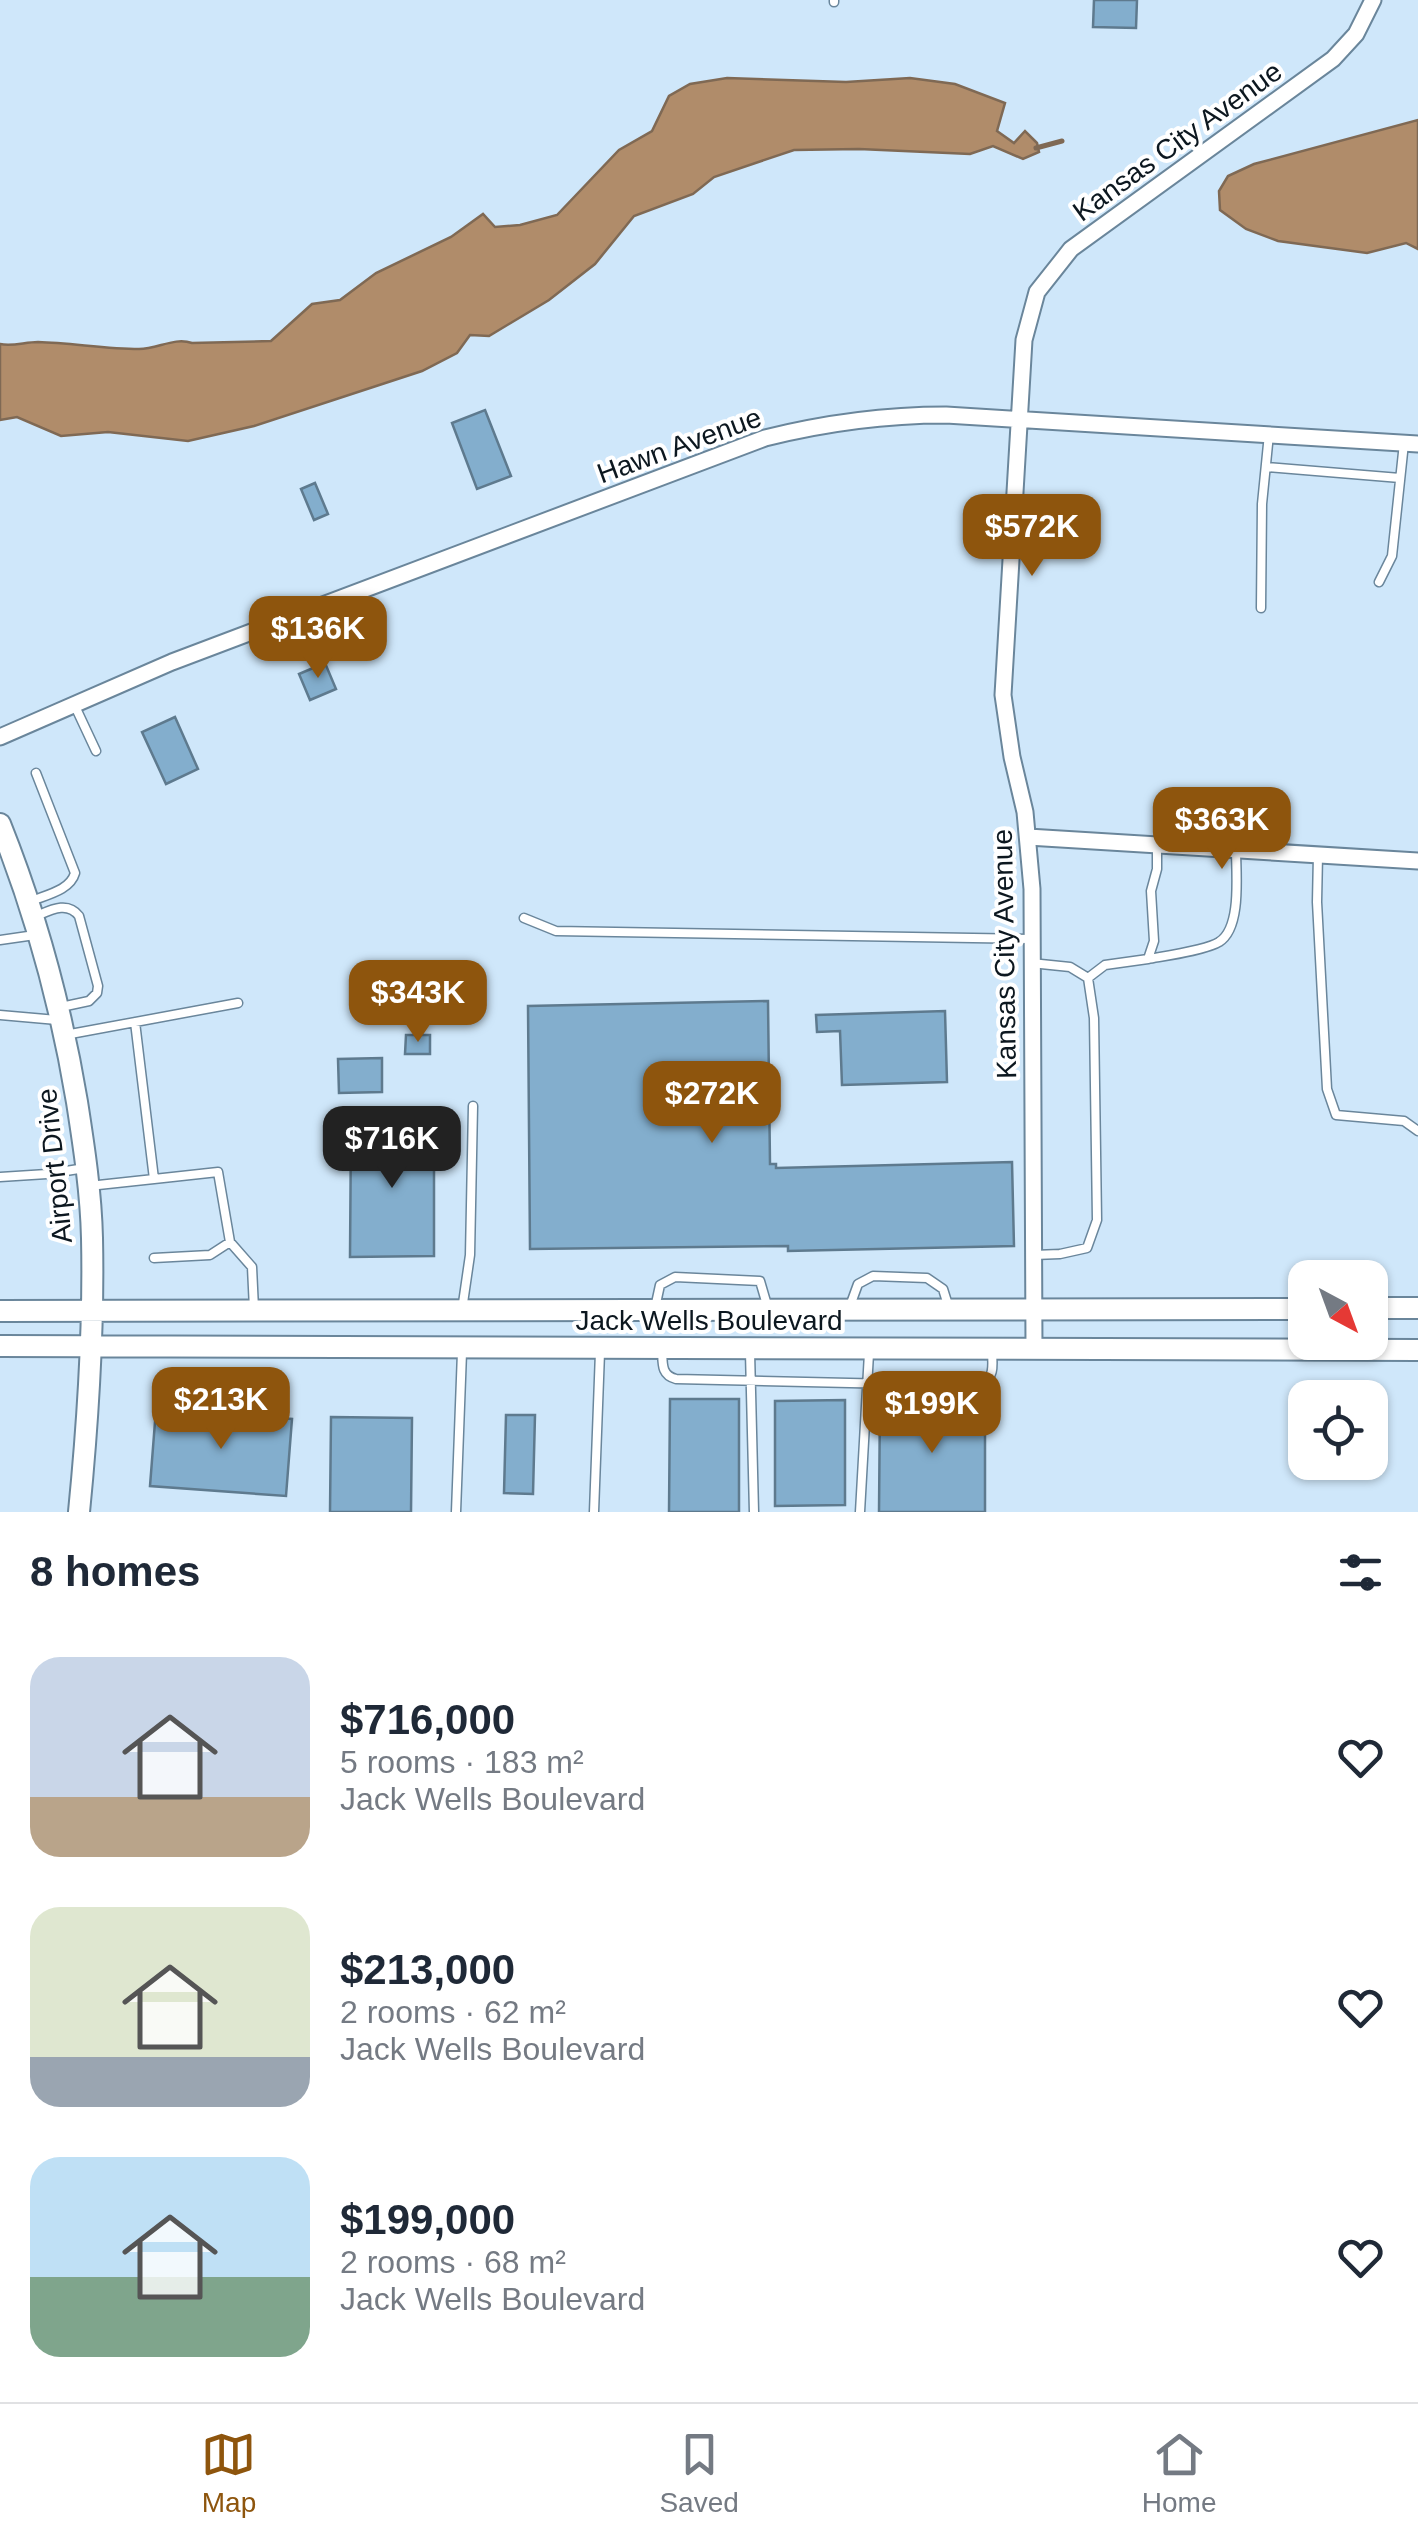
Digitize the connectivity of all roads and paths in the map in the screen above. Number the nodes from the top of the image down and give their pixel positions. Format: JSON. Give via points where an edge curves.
{"nodes":[{"id":1,"x":1372,"y":0,"type":"edge"},
{"id":2,"x":1018,"y":419,"type":"junction"},
{"id":3,"x":1269,"y":434,"type":"junction"},
{"id":4,"x":1411,"y":443,"type":"edge"},
{"id":5,"x":1266,"y":467,"type":"junction"},
{"id":6,"x":1400,"y":478,"type":"junction"},
{"id":7,"x":1379,"y":582,"type":"dead end"},
{"id":8,"x":1261,"y":608,"type":"dead end"},
{"id":9,"x":74,"y":704,"type":"junction"},
{"id":10,"x":0,"y":738,"type":"edge"},
{"id":11,"x":96,"y":751,"type":"dead end"},
{"id":12,"x":36,"y":773,"type":"dead end"},
{"id":13,"x":0,"y":824,"type":"edge"},
{"id":14,"x":1028,"y":838,"type":"junction"},
{"id":15,"x":1157,"y":845,"type":"junction"},
{"id":16,"x":1236,"y":850,"type":"junction"},
{"id":17,"x":1318,"y":855,"type":"junction"},
{"id":18,"x":1418,"y":860,"type":"edge"},
{"id":19,"x":34,"y":918,"type":"junction"},
{"id":20,"x":524,"y":918,"type":"dead end"},
{"id":21,"x":0,"y":940,"type":"edge"},
{"id":22,"x":1030,"y":940,"type":"junction"},
{"id":23,"x":1148,"y":959,"type":"junction"},
{"id":24,"x":1030,"y":962,"type":"junction"},
{"id":25,"x":1088,"y":978,"type":"junction"},
{"id":26,"x":238,"y":1003,"type":"dead end"},
{"id":27,"x":0,"y":1015,"type":"edge"},
{"id":28,"x":62,"y":1021,"type":"junction"},
{"id":29,"x":135,"y":1022,"type":"junction"},
{"id":30,"x":473,"y":1106,"type":"dead end"},
{"id":31,"x":1418,"y":1130,"type":"edge"},
{"id":32,"x":0,"y":1177,"type":"edge"},
{"id":33,"x":88,"y":1177,"type":"junction"},
{"id":34,"x":154,"y":1180,"type":"junction"},
{"id":35,"x":230,"y":1242,"type":"junction"},
{"id":36,"x":1034,"y":1254,"type":"junction"},
{"id":37,"x":154,"y":1258,"type":"dead end"},
{"id":38,"x":1388,"y":1308,"type":"edge"},
{"id":39,"x":1418,"y":1308,"type":"edge"},
{"id":40,"x":1288,"y":1309,"type":"edge"},
{"id":41,"x":92,"y":1310,"type":"junction"},
{"id":42,"x":254,"y":1310,"type":"junction"},
{"id":43,"x":462,"y":1310,"type":"junction"},
{"id":44,"x":600,"y":1310,"type":"junction"},
{"id":45,"x":655,"y":1310,"type":"junction"},
{"id":46,"x":769,"y":1310,"type":"junction"},
{"id":47,"x":849,"y":1310,"type":"junction"},
{"id":48,"x":949,"y":1310,"type":"junction"},
{"id":49,"x":1035,"y":1310,"type":"junction"},
{"id":50,"x":0,"y":1311,"type":"edge"},
{"id":51,"x":0,"y":1346,"type":"edge"},
{"id":52,"x":90,"y":1346,"type":"junction"},
{"id":53,"x":258,"y":1347,"type":"junction"},
{"id":54,"x":462,"y":1347,"type":"junction"},
{"id":55,"x":600,"y":1348,"type":"junction"},
{"id":56,"x":662,"y":1348,"type":"junction"},
{"id":57,"x":750,"y":1348,"type":"junction"},
{"id":58,"x":870,"y":1348,"type":"junction"},
{"id":59,"x":992,"y":1348,"type":"junction"},
{"id":60,"x":1034,"y":1349,"type":"junction"},
{"id":61,"x":1418,"y":1350,"type":"edge"},
{"id":62,"x":751,"y":1380,"type":"junction"},
{"id":63,"x":868,"y":1382,"type":"junction"},
{"id":64,"x":79,"y":1512,"type":"edge"},
{"id":65,"x":456,"y":1512,"type":"edge"},
{"id":66,"x":594,"y":1512,"type":"edge"},
{"id":67,"x":754,"y":1512,"type":"edge"},
{"id":68,"x":860,"y":1512,"type":"edge"}],
"edges":[{"from":1,"to":2,"type":"street","name":"Kansas City Avenue","via":[[1356,34],[1333,59],[1071,249],[1037,292],[1024,340]]},
{"from":2,"to":3,"type":"street","name":"Hawn Avenue"},
{"from":2,"to":9,"type":"street","name":"Hawn Avenue","via":[[896,415],[766,438]]},
{"from":2,"to":14,"type":"street","name":"Kansas City Avenue","via":[[1002,695]]},
{"from":3,"to":4,"type":"street","name":"Hawn Avenue"},
{"from":3,"to":5,"type":"lane"},
{"from":4,"to":6,"type":"lane"},
{"from":5,"to":6,"type":"lane"},
{"from":5,"to":8,"type":"lane"},
{"from":6,"to":7,"type":"lane","via":[[1392,556]]},
{"from":9,"to":10,"type":"street","name":"Hawn Avenue"},
{"from":9,"to":11,"type":"lane"},
{"from":12,"to":19,"type":"lane","via":[[75,873]]},
{"from":13,"to":19,"type":"street","name":"Airport Drive"},
{"from":14,"to":15,"type":"street"},
{"from":14,"to":22,"type":"street","name":"Kansas City Avenue"},
{"from":15,"to":16,"type":"street"},
{"from":15,"to":23,"type":"lane"},
{"from":16,"to":17,"type":"street"},
{"from":16,"to":23,"type":"lane","via":[[1235,918],[1228,933],[1220,942]]},
{"from":17,"to":18,"type":"street"},
{"from":17,"to":31,"type":"lane","via":[[1327,1089],[1336,1116],[1404,1121]]},
{"from":19,"to":21,"type":"lane"},
{"from":19,"to":28,"type":"street","name":"Airport Drive"},
{"from":19,"to":28,"type":"lane","via":[[66,907],[79,916],[97,993]]},
{"from":20,"to":22,"type":"lane","via":[[556,932]]},
{"from":22,"to":24,"type":"street","name":"Kansas City Avenue"},
{"from":23,"to":25,"type":"lane","via":[[1105,965]]},
{"from":24,"to":25,"type":"lane","via":[[1070,966]]},
{"from":24,"to":36,"type":"street","name":"Kansas City Avenue"},
{"from":25,"to":36,"type":"lane","via":[[1097,1220],[1087,1248]]},
{"from":26,"to":29,"type":"lane"},
{"from":27,"to":28,"type":"lane"},
{"from":28,"to":29,"type":"lane"},
{"from":28,"to":33,"type":"street","name":"Airport Drive"},
{"from":29,"to":34,"type":"lane"},
{"from":30,"to":43,"type":"lane","via":[[470,1255]]},
{"from":32,"to":33,"type":"lane"},
{"from":33,"to":34,"type":"lane"},
{"from":33,"to":41,"type":"street","name":"Airport Drive"},
{"from":34,"to":35,"type":"lane","via":[[218,1172]]},
{"from":35,"to":37,"type":"lane","via":[[210,1255]]},
{"from":35,"to":42,"type":"lane","via":[[252,1267]]},
{"from":36,"to":49,"type":"street","name":"Kansas City Avenue"},
{"from":38,"to":39,"type":"street"},
{"from":40,"to":49,"type":"street","name":"Jack Wells Boulevard"},
{"from":41,"to":42,"type":"street","name":"Jack Wells Boulevard"},
{"from":41,"to":50,"type":"street","name":"Jack Wells Boulevard"},
{"from":41,"to":52,"type":"street","name":"Airport Drive"},
{"from":42,"to":43,"type":"street","name":"Jack Wells Boulevard"},
{"from":42,"to":53,"type":"street"},
{"from":43,"to":44,"type":"street","name":"Jack Wells Boulevard"},
{"from":43,"to":54,"type":"street"},
{"from":44,"to":45,"type":"street","name":"Jack Wells Boulevard"},
{"from":44,"to":55,"type":"street"},
{"from":45,"to":46,"type":"street","name":"Jack Wells Boulevard"},
{"from":45,"to":46,"type":"lane","via":[[660,1285],[675,1277],[760,1281]]},
{"from":46,"to":47,"type":"street","name":"Jack Wells Boulevard"},
{"from":47,"to":48,"type":"street","name":"Jack Wells Boulevard"},
{"from":47,"to":48,"type":"lane","via":[[858,1284],[874,1276],[927,1278],[943,1289]]},
{"from":48,"to":49,"type":"street","name":"Jack Wells Boulevard"},
{"from":49,"to":60,"type":"street","name":"Kansas City Avenue"},
{"from":51,"to":52,"type":"street","name":"Jack Wells Boulevard"},
{"from":52,"to":53,"type":"street","name":"Jack Wells Boulevard"},
{"from":52,"to":64,"type":"street","name":"Airport Drive"},
{"from":53,"to":54,"type":"street","name":"Jack Wells Boulevard"},
{"from":54,"to":55,"type":"street","name":"Jack Wells Boulevard"},
{"from":54,"to":65,"type":"lane"},
{"from":55,"to":56,"type":"street","name":"Jack Wells Boulevard"},
{"from":55,"to":66,"type":"lane"},
{"from":56,"to":57,"type":"street","name":"Jack Wells Boulevard"},
{"from":56,"to":62,"type":"lane","via":[[663,1370],[671,1378]]},
{"from":57,"to":58,"type":"street","name":"Jack Wells Boulevard"},
{"from":57,"to":62,"type":"lane"},
{"from":58,"to":59,"type":"street","name":"Jack Wells Boulevard"},
{"from":58,"to":63,"type":"lane"},
{"from":59,"to":60,"type":"street","name":"Jack Wells Boulevard"},
{"from":59,"to":63,"type":"lane","via":[[992,1371],[982,1386]]},
{"from":60,"to":61,"type":"street","name":"Jack Wells Boulevard"},
{"from":62,"to":63,"type":"lane"},
{"from":62,"to":67,"type":"lane"},
{"from":63,"to":68,"type":"lane"}]}
